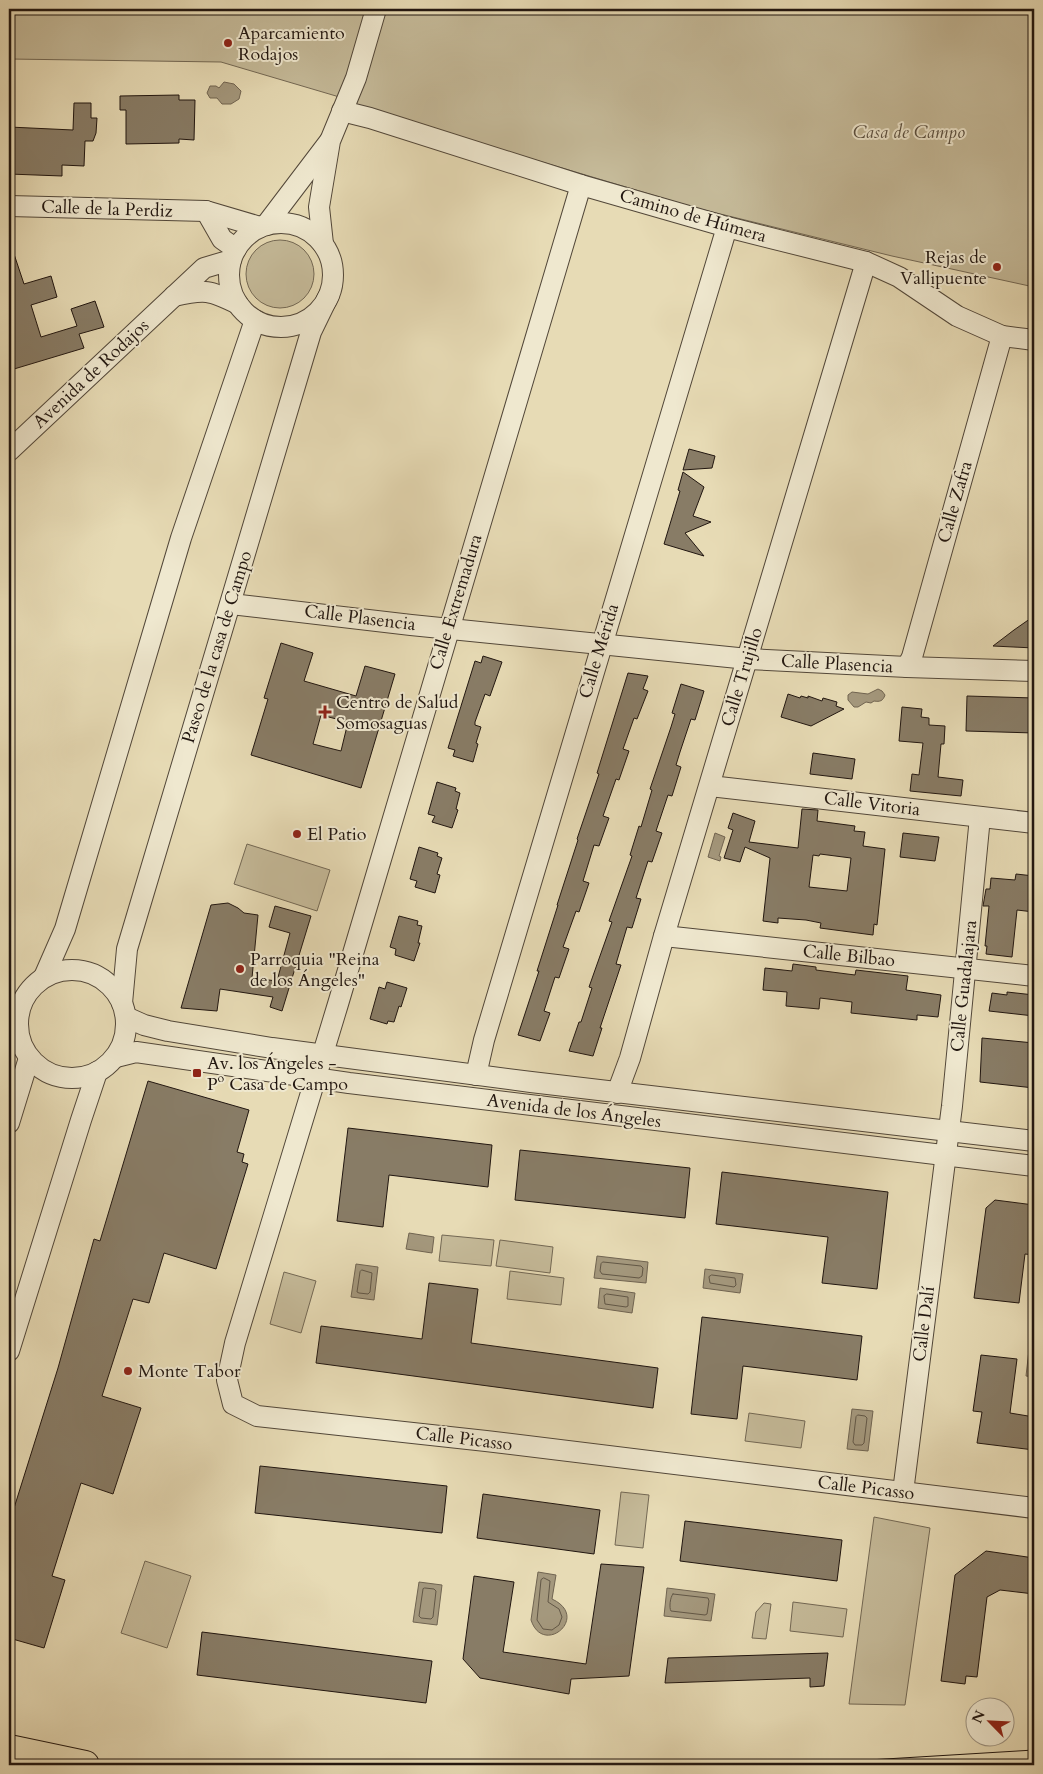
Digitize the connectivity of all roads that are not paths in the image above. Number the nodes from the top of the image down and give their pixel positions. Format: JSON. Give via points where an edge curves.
{"nodes":[{"id":1,"x":376,"y":9,"type":"edge"},
{"id":2,"x":342,"y":111,"type":"junction"},
{"id":3,"x":330,"y":141,"type":"junction"},
{"id":4,"x":581,"y":185,"type":"junction"},
{"id":5,"x":9,"y":206,"type":"edge"},
{"id":6,"x":206,"y":211,"type":"junction"},
{"id":7,"x":263,"y":226,"type":"junction"},
{"id":8,"x":727,"y":227,"type":"junction"},
{"id":9,"x":323,"y":244,"type":"junction"},
{"id":10,"x":234,"y":254,"type":"junction"},
{"id":11,"x":866,"y":262,"type":"junction"},
{"id":12,"x":174,"y":296,"type":"junction"},
{"id":13,"x":329,"y":296,"type":"junction"},
{"id":14,"x":238,"y":304,"type":"junction"},
{"id":15,"x":255,"y":320,"type":"junction"},
{"id":16,"x":1002,"y":336,"type":"junction"},
{"id":17,"x":1034,"y":340,"type":"edge"},
{"id":18,"x":9,"y":451,"type":"edge"},
{"id":19,"x":231,"y":604,"type":"junction"},
{"id":20,"x":448,"y":628,"type":"junction"},
{"id":21,"x":601,"y":644,"type":"junction"},
{"id":22,"x":748,"y":659,"type":"junction"},
{"id":23,"x":907,"y":667,"type":"junction"},
{"id":24,"x":1034,"y":671,"type":"edge"},
{"id":25,"x":710,"y":786,"type":"junction"},
{"id":26,"x":980,"y":817,"type":"junction"},
{"id":27,"x":1034,"y":823,"type":"edge"},
{"id":28,"x":664,"y":936,"type":"junction"},
{"id":29,"x":965,"y":968,"type":"junction"},
{"id":30,"x":1034,"y":976,"type":"edge"},
{"id":31,"x":37,"y":982,"type":"junction"},
{"id":32,"x":9,"y":994,"type":"edge"},
{"id":33,"x":124,"y":1010,"type":"junction"},
{"id":34,"x":14,"y":1036,"type":"edge"},
{"id":35,"x":322,"y":1054,"type":"junction"},
{"id":36,"x":116,"y":1057,"type":"junction"},
{"id":37,"x":29,"y":1058,"type":"junction"},
{"id":38,"x":97,"y":1072,"type":"junction"},
{"id":39,"x":476,"y":1075,"type":"junction"},
{"id":40,"x":315,"y":1078,"type":"junction"},
{"id":41,"x":617,"y":1093,"type":"junction"},
{"id":42,"x":9,"y":1123,"type":"edge"},
{"id":43,"x":948,"y":1130,"type":"junction"},
{"id":44,"x":1034,"y":1141,"type":"edge"},
{"id":45,"x":945,"y":1155,"type":"junction"},
{"id":46,"x":1034,"y":1166,"type":"edge"},
{"id":47,"x":9,"y":1351,"type":"edge"},
{"id":48,"x":903,"y":1492,"type":"junction"},
{"id":49,"x":1034,"y":1508,"type":"edge"},
{"id":50,"x":9,"y":1749,"type":"edge"},
{"id":51,"x":85,"y":1765,"type":"edge"}],
"edges":[{"from":1,"to":2,"type":"street","via":[[356,78]]},
{"from":2,"to":3,"type":"street"},
{"from":2,"to":4,"type":"street","name":"Camino de Húmera"},
{"from":3,"to":7,"type":"street"},
{"from":3,"to":9,"type":"street","via":[[319,206]]},
{"from":4,"to":8,"type":"street","name":"Camino de Húmera"},
{"from":4,"to":20,"type":"street","name":"Calle Extremadura"},
{"from":5,"to":6,"type":"street","name":"Calle de la Perdiz"},
{"from":6,"to":7,"type":"street","name":"Calle de la Perdiz"},
{"from":6,"to":10,"type":"street"},
{"from":7,"to":9,"type":"street","via":[[282,223],[298,226]]},
{"from":7,"to":10,"type":"street","via":[[246,236]]},
{"from":8,"to":11,"type":"street","name":"Camino de Húmera"},
{"from":8,"to":21,"type":"street","name":"Calle Mérida"},
{"from":9,"to":13,"type":"street","via":[[333,269]]},
{"from":10,"to":12,"type":"street","name":"Avenida de Rodajos","via":[[204,268]]},
{"from":10,"to":14,"type":"street","via":[[229,275],[231,290]]},
{"from":11,"to":16,"type":"street","name":"Camino de Húmera","via":[[898,277],[957,316]]},
{"from":11,"to":22,"type":"street","name":"Calle Trujillo"},
{"from":12,"to":14,"type":"street","via":[[192,292],[216,293]]},
{"from":12,"to":18,"type":"street","name":"Avenida de Rodajos"},
{"from":13,"to":15,"type":"street","via":[[320,310],[306,321],[289,327],[271,326]]},
{"from":13,"to":19,"type":"street","name":"Paseo de la casa de Campo","via":[[311,332]]},
{"from":14,"to":15,"type":"street"},
{"from":15,"to":31,"type":"street","via":[[181,538],[65,929]]},
{"from":16,"to":17,"type":"street","name":"Camino de Húmera"},
{"from":16,"to":23,"type":"street","name":"Calle Zafra"},
{"from":19,"to":20,"type":"street","name":"Calle Plasencia"},
{"from":19,"to":33,"type":"street","name":"Paseo de la casa de Campo","via":[[128,949]]},
{"from":20,"to":21,"type":"street","name":"Calle Plasencia"},
{"from":20,"to":35,"type":"street","name":"Calle Extremadura"},
{"from":21,"to":22,"type":"street","name":"Calle Plasencia"},
{"from":21,"to":39,"type":"street","name":"Calle Mérida"},
{"from":22,"to":23,"type":"street","name":"Calle Plasencia"},
{"from":22,"to":25,"type":"street","name":"Calle Trujillo"},
{"from":23,"to":24,"type":"street","name":"Calle Plasencia"},
{"from":25,"to":26,"type":"street","name":"Calle Vitoria"},
{"from":25,"to":28,"type":"street","name":"Calle Trujillo"},
{"from":26,"to":27,"type":"street","name":"Calle Vitoria"},
{"from":26,"to":29,"type":"street","name":"Calle Guadalajara"},
{"from":28,"to":29,"type":"street","name":"Calle Bilbao"},
{"from":28,"to":41,"type":"street","name":"Calle Trujillo"},
{"from":29,"to":30,"type":"street","name":"Calle Bilbao"},
{"from":29,"to":43,"type":"street","name":"Calle Guadalajara"},
{"from":31,"to":32,"type":"street"},
{"from":31,"to":33,"type":"street","via":[[62,970],[80,970],[98,976],[112,987]]},
{"from":31,"to":34,"type":"street","via":[[21,1003]]},
{"from":33,"to":35,"type":"street","name":"Avenida de los Ángeles","via":[[144,1025],[168,1031]]},
{"from":33,"to":36,"type":"street","via":[[126,1031]]},
{"from":34,"to":37,"type":"street"},
{"from":35,"to":39,"type":"street","name":"Avenida de los Ángeles"},
{"from":35,"to":40,"type":"street","name":"Calle Extremadura"},
{"from":36,"to":38,"type":"street"},
{"from":36,"to":40,"type":"street","name":"Avenida de los Ángeles","via":[[136,1052]]},
{"from":37,"to":38,"type":"street","via":[[43,1071],[61,1078],[79,1078]]},
{"from":37,"to":42,"type":"street"},
{"from":38,"to":47,"type":"street"},
{"from":39,"to":41,"type":"street","name":"Avenida de los Ángeles"},
{"from":40,"to":45,"type":"street","name":"Avenida de los Ángeles"},
{"from":40,"to":48,"type":"street","name":"Calle Picasso","via":[[235,1343],[226,1380],[233,1404],[256,1416]]},
{"from":41,"to":43,"type":"street","name":"Avenida de los Ángeles"},
{"from":43,"to":44,"type":"street","name":"Avenida de los Ángeles"},
{"from":43,"to":45,"type":"street","name":"Calle Guadalajara"},
{"from":45,"to":46,"type":"street","name":"Avenida de los Ángeles"},
{"from":45,"to":48,"type":"street","name":"Calle Dalí"},
{"from":48,"to":49,"type":"street","name":"Calle Picasso"},
{"from":50,"to":51,"type":"highway"}]}
